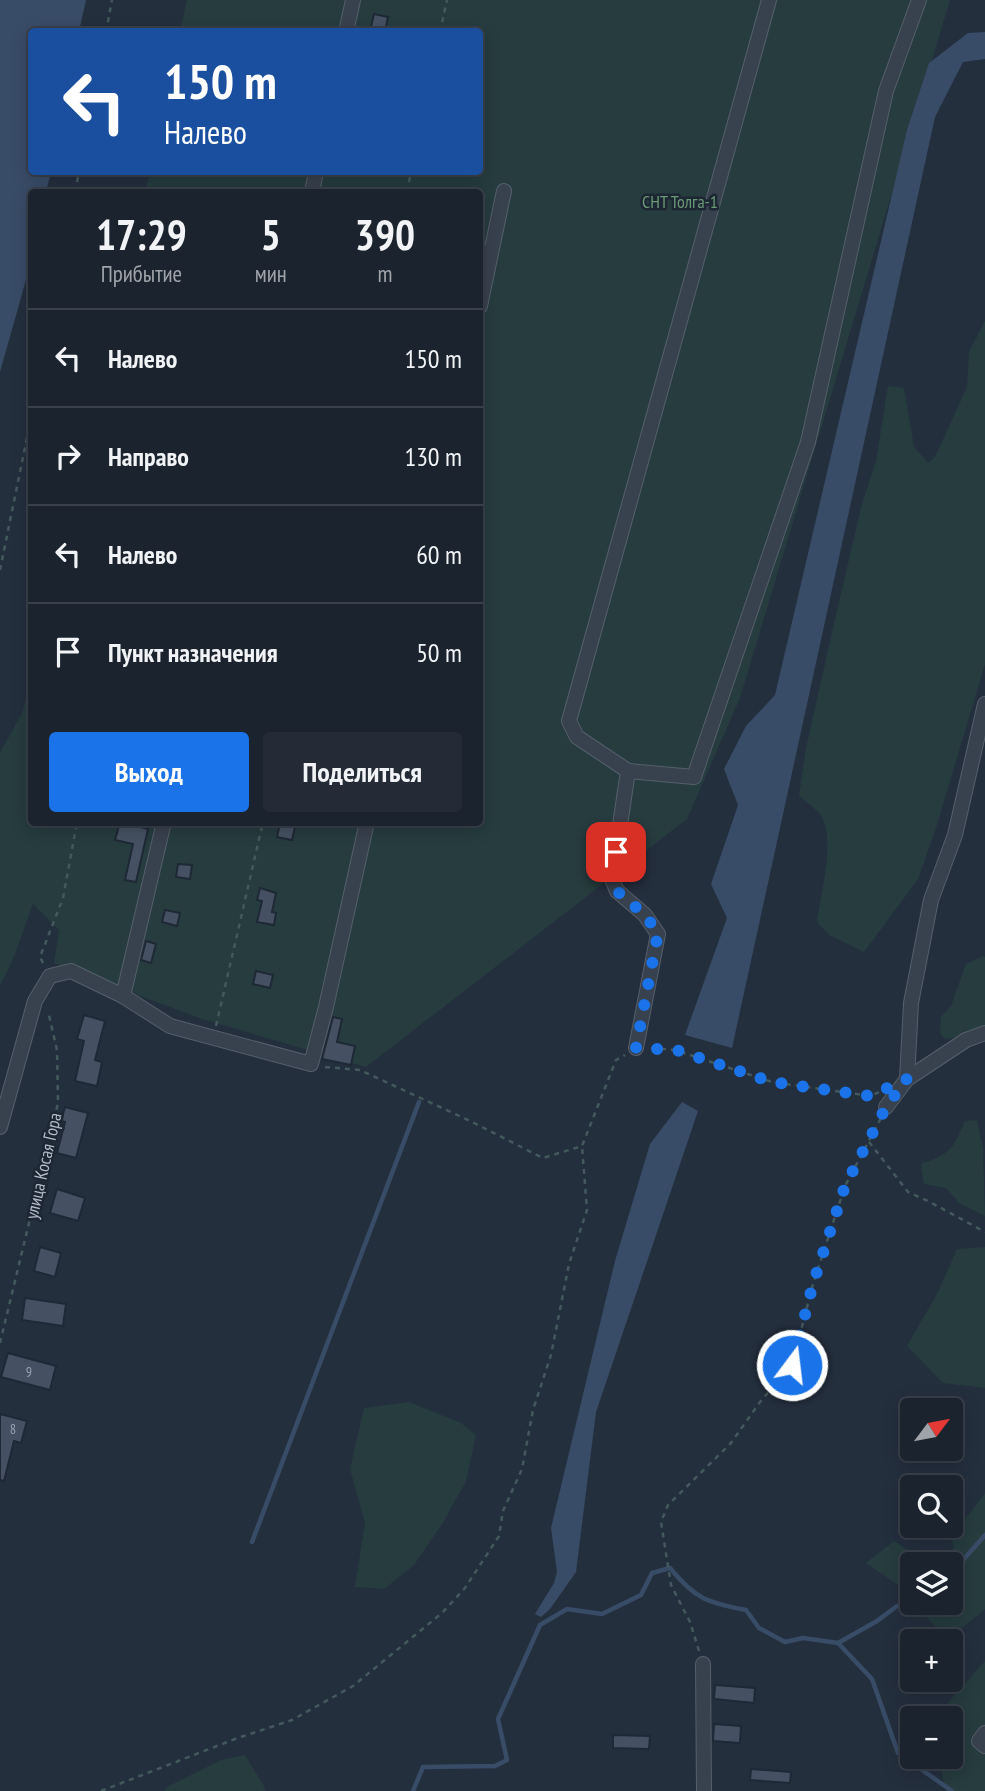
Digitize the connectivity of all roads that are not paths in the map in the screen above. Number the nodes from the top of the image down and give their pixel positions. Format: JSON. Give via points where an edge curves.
{"nodes":[{"id":1,"x":353,"y":0,"type":"edge"},
{"id":2,"x":769,"y":0,"type":"edge"},
{"id":3,"x":919,"y":0,"type":"edge"},
{"id":4,"x":347,"y":28,"type":"edge"},
{"id":5,"x":504,"y":191,"type":"dead end"},
{"id":6,"x":483,"y":292,"type":"edge"},
{"id":7,"x":985,"y":704,"type":"edge"},
{"id":8,"x":628,"y":771,"type":"junction"},
{"id":9,"x":163,"y":826,"type":"edge"},
{"id":10,"x":366,"y":826,"type":"edge"},
{"id":11,"x":123,"y":996,"type":"junction"},
{"id":12,"x":985,"y":1032,"type":"edge"},
{"id":13,"x":636,"y":1048,"type":"road end"},
{"id":14,"x":907,"y":1079,"type":"junction"},
{"id":15,"x":886,"y":1107,"type":"road end"},
{"id":16,"x":0,"y":1127,"type":"edge"},
{"id":17,"x":703,"y":1664,"type":"road end"},
{"id":18,"x":985,"y":1733,"type":"edge"},
{"id":19,"x":985,"y":1746,"type":"edge"},
{"id":20,"x":704,"y":1791,"type":"edge"}],
"edges":[{"from":1,"to":4,"type":"street"},
{"from":2,"to":8,"type":"street","via":[[569,721],[577,737]]},
{"from":3,"to":8,"type":"street","via":[[886,91],[808,442],[694,777]]},
{"from":5,"to":6,"type":"street"},
{"from":7,"to":14,"type":"street","via":[[955,835],[932,900],[911,1003]]},
{"from":8,"to":13,"type":"street","via":[[612,879],[617,891],[658,933]]},
{"from":9,"to":11,"type":"street"},
{"from":10,"to":11,"type":"street","via":[[311,1064],[170,1026]]},
{"from":11,"to":16,"type":"street","via":[[71,971],[50,976],[35,1001]]},
{"from":12,"to":14,"type":"street"},
{"from":14,"to":15,"type":"street"},
{"from":17,"to":20,"type":"street"},
{"from":18,"to":19,"type":"street","via":[[979,1741]]}]}
